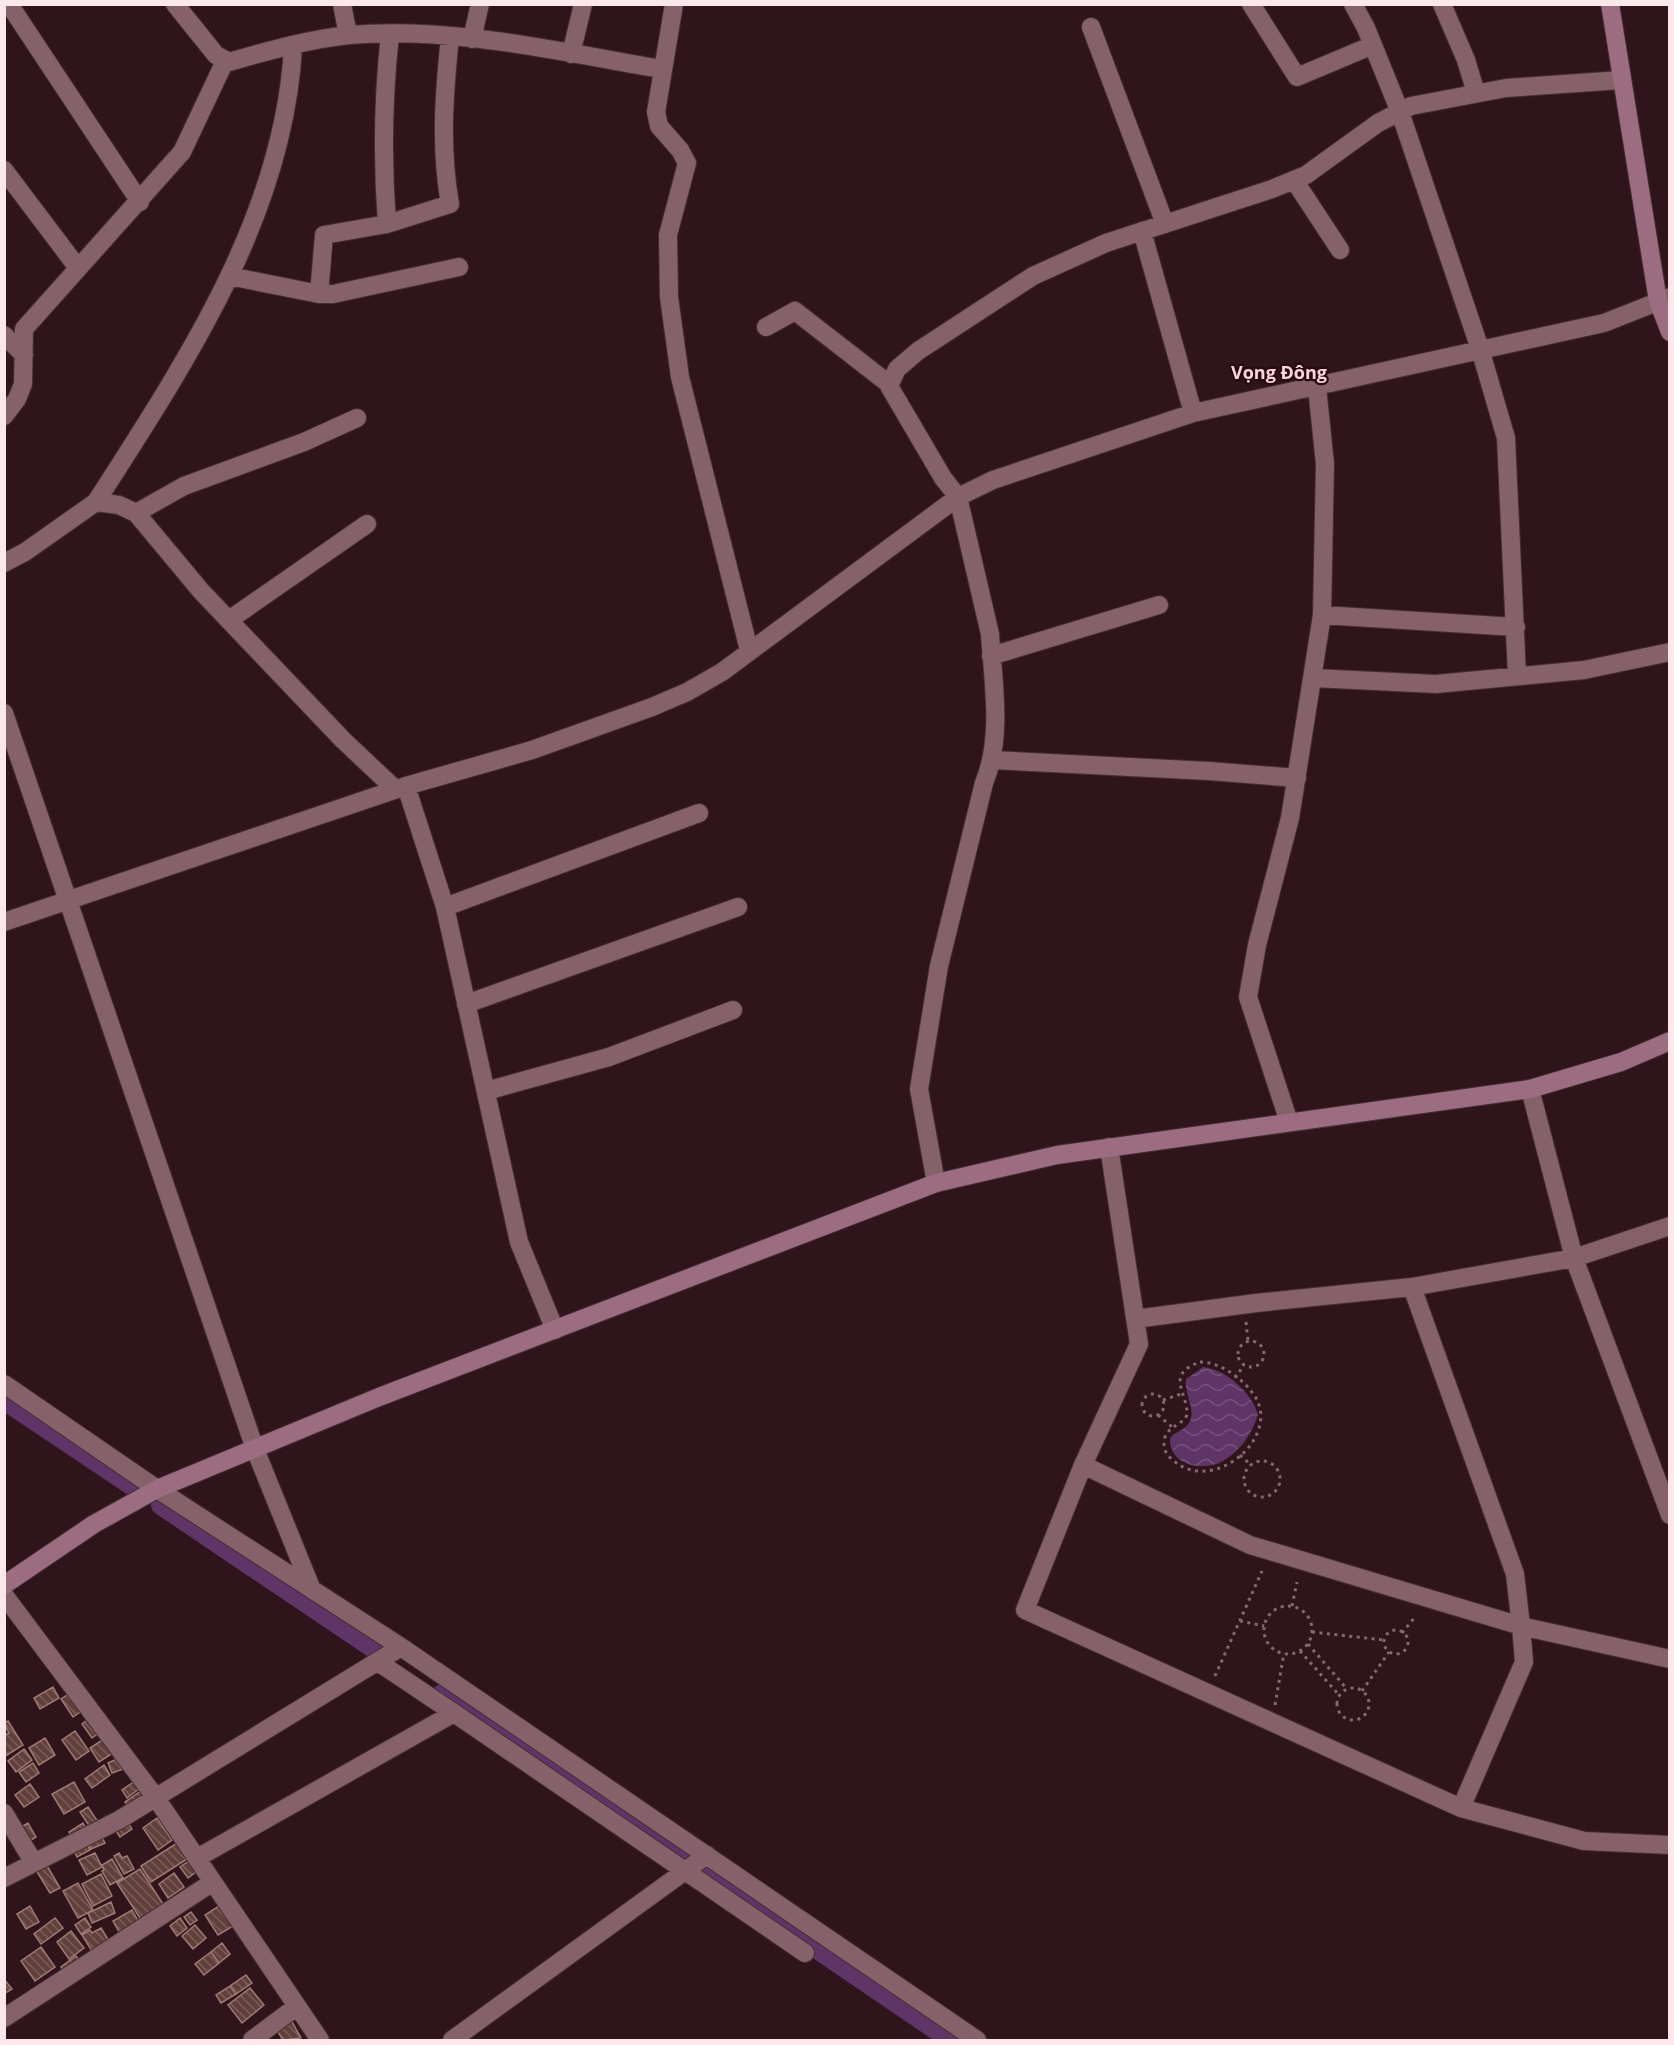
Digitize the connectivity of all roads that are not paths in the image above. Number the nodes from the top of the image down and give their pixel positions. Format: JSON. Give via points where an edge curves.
{"nodes":[{"id":1,"x":9,"y":4,"type":"edge"},
{"id":2,"x":176,"y":4,"type":"edge"},
{"id":3,"x":342,"y":4,"type":"edge"},
{"id":4,"x":480,"y":4,"type":"edge"},
{"id":5,"x":583,"y":4,"type":"edge"},
{"id":6,"x":674,"y":4,"type":"edge"},
{"id":7,"x":1251,"y":4,"type":"edge"},
{"id":8,"x":1353,"y":4,"type":"edge"},
{"id":9,"x":1442,"y":4,"type":"edge"},
{"id":10,"x":1610,"y":4,"type":"edge"},
{"id":11,"x":1091,"y":27,"type":"dead end"},
{"id":12,"x":390,"y":34,"type":"junction"},
{"id":13,"x":348,"y":35,"type":"junction"},
{"id":14,"x":450,"y":37,"type":"junction"},
{"id":15,"x":472,"y":39,"type":"junction"},
{"id":16,"x":1373,"y":45,"type":"junction"},
{"id":17,"x":293,"y":47,"type":"junction"},
{"id":18,"x":571,"y":54,"type":"junction"},
{"id":19,"x":225,"y":61,"type":"junction"},
{"id":20,"x":661,"y":69,"type":"junction"},
{"id":21,"x":1621,"y":80,"type":"junction"},
{"id":22,"x":1476,"y":93,"type":"junction"},
{"id":23,"x":1400,"y":112,"type":"junction"},
{"id":24,"x":4,"y":170,"type":"edge"},
{"id":25,"x":1294,"y":180,"type":"junction"},
{"id":26,"x":140,"y":202,"type":"junction"},
{"id":27,"x":387,"y":224,"type":"junction"},
{"id":28,"x":1165,"y":224,"type":"junction"},
{"id":29,"x":1143,"y":231,"type":"junction"},
{"id":30,"x":1340,"y":250,"type":"dead end"},
{"id":31,"x":459,"y":267,"type":"dead end"},
{"id":32,"x":78,"y":268,"type":"junction"},
{"id":33,"x":229,"y":276,"type":"junction"},
{"id":34,"x":319,"y":294,"type":"junction"},
{"id":35,"x":1664,"y":299,"type":"edge"},
{"id":36,"x":766,"y":327,"type":"dead end"},
{"id":37,"x":1670,"y":332,"type":"edge"},
{"id":38,"x":4,"y":335,"type":"edge"},
{"id":39,"x":1480,"y":349,"type":"junction"},
{"id":40,"x":24,"y":355,"type":"junction"},
{"id":41,"x":889,"y":384,"type":"junction"},
{"id":42,"x":1317,"y":387,"type":"junction"},
{"id":43,"x":1193,"y":413,"type":"junction"},
{"id":44,"x":4,"y":416,"type":"edge"},
{"id":45,"x":357,"y":418,"type":"dead end"},
{"id":46,"x":958,"y":497,"type":"junction"},
{"id":47,"x":96,"y":502,"type":"junction"},
{"id":48,"x":136,"y":513,"type":"junction"},
{"id":49,"x":367,"y":524,"type":"dead end"},
{"id":50,"x":4,"y":563,"type":"edge"},
{"id":51,"x":1159,"y":605,"type":"dead end"},
{"id":52,"x":1322,"y":615,"type":"junction"},
{"id":53,"x":229,"y":620,"type":"junction"},
{"id":54,"x":1516,"y":627,"type":"junction"},
{"id":55,"x":749,"y":650,"type":"junction"},
{"id":56,"x":1670,"y":652,"type":"edge"},
{"id":57,"x":991,"y":656,"type":"junction"},
{"id":58,"x":1517,"y":676,"type":"junction"},
{"id":59,"x":1313,"y":678,"type":"junction"},
{"id":60,"x":4,"y":712,"type":"edge"},
{"id":61,"x":992,"y":760,"type":"junction"},
{"id":62,"x":1297,"y":778,"type":"junction"},
{"id":63,"x":400,"y":787,"type":"junction"},
{"id":64,"x":699,"y":813,"type":"dead end"},
{"id":65,"x":68,"y":899,"type":"junction"},
{"id":66,"x":445,"y":907,"type":"junction"},
{"id":67,"x":738,"y":908,"type":"dead end"},
{"id":68,"x":4,"y":922,"type":"edge"},
{"id":69,"x":466,"y":1004,"type":"junction"},
{"id":70,"x":734,"y":1010,"type":"dead end"},
{"id":71,"x":1670,"y":1041,"type":"edge"},
{"id":72,"x":1530,"y":1089,"type":"junction"},
{"id":73,"x":486,"y":1091,"type":"junction"},
{"id":74,"x":1289,"y":1122,"type":"junction"},
{"id":75,"x":1109,"y":1148,"type":"junction"},
{"id":76,"x":936,"y":1183,"type":"junction"},
{"id":77,"x":1670,"y":1226,"type":"edge"},
{"id":78,"x":1574,"y":1258,"type":"junction"},
{"id":79,"x":1412,"y":1287,"type":"junction"},
{"id":80,"x":1135,"y":1319,"type":"junction"},
{"id":81,"x":555,"y":1330,"type":"junction"},
{"id":82,"x":4,"y":1384,"type":"edge"},
{"id":83,"x":255,"y":1449,"type":"junction"},
{"id":84,"x":1083,"y":1465,"type":"junction"},
{"id":85,"x":157,"y":1489,"type":"junction"},
{"id":86,"x":1670,"y":1515,"type":"edge"},
{"id":87,"x":4,"y":1586,"type":"edge"},
{"id":88,"x":312,"y":1590,"type":"junction"},
{"id":89,"x":4,"y":1595,"type":"edge"},
{"id":90,"x":1521,"y":1626,"type":"junction"},
{"id":91,"x":401,"y":1647,"type":"junction"},
{"id":92,"x":1670,"y":1659,"type":"edge"},
{"id":93,"x":378,"y":1662,"type":"junction"},
{"id":94,"x":454,"y":1713,"type":"junction"},
{"id":95,"x":156,"y":1798,"type":"junction"},
{"id":96,"x":1461,"y":1808,"type":"junction"},
{"id":97,"x":4,"y":1813,"type":"edge"},
{"id":98,"x":1670,"y":1845,"type":"edge"},
{"id":99,"x":706,"y":1855,"type":"junction"},
{"id":100,"x":197,"y":1858,"type":"junction"},
{"id":101,"x":34,"y":1863,"type":"junction"},
{"id":102,"x":683,"y":1872,"type":"junction"},
{"id":103,"x":4,"y":1878,"type":"edge"},
{"id":104,"x":213,"y":1882,"type":"junction"},
{"id":105,"x":805,"y":1953,"type":"dead end"},
{"id":106,"x":296,"y":2007,"type":"junction"},
{"id":107,"x":4,"y":2018,"type":"edge"},
{"id":108,"x":252,"y":2040,"type":"edge"},
{"id":109,"x":320,"y":2040,"type":"edge"},
{"id":110,"x":452,"y":2040,"type":"edge"},
{"id":111,"x":977,"y":2040,"type":"edge"}],
"edges":[{"from":1,"to":26,"type":"street"},
{"from":2,"to":19,"type":"street"},
{"from":3,"to":13,"type":"street"},
{"from":4,"to":15,"type":"street"},
{"from":5,"to":18,"type":"street"},
{"from":6,"to":20,"type":"street"},
{"from":7,"to":16,"type":"street","via":[[1297,77]]},
{"from":8,"to":16,"type":"street"},
{"from":9,"to":22,"type":"street"},
{"from":10,"to":21,"type":"street"},
{"from":11,"to":28,"type":"street"},
{"from":12,"to":13,"type":"street"},
{"from":12,"to":14,"type":"street"},
{"from":12,"to":27,"type":"street","via":[[383,98]]},
{"from":13,"to":17,"type":"street"},
{"from":14,"to":15,"type":"street"},
{"from":14,"to":27,"type":"street","via":[[443,105],[444,169],[450,204]]},
{"from":15,"to":18,"type":"street"},
{"from":16,"to":23,"type":"street"},
{"from":17,"to":19,"type":"street"},
{"from":17,"to":33,"type":"street","via":[[287,100],[260,206]]},
{"from":18,"to":20,"type":"street"},
{"from":19,"to":26,"type":"street","via":[[182,152]]},
{"from":20,"to":55,"type":"street","via":[[657,121],[681,150],[687,167],[668,235],[667,254],[680,376]]},
{"from":21,"to":22,"type":"street","via":[[1506,87]]},
{"from":21,"to":35,"type":"street"},
{"from":22,"to":23,"type":"street","via":[[1411,106]]},
{"from":23,"to":25,"type":"street"},
{"from":23,"to":39,"type":"street"},
{"from":24,"to":32,"type":"street"},
{"from":25,"to":28,"type":"street"},
{"from":25,"to":30,"type":"street"},
{"from":26,"to":32,"type":"street"},
{"from":27,"to":34,"type":"street","via":[[324,235]]},
{"from":28,"to":29,"type":"street"},
{"from":29,"to":41,"type":"street","via":[[1033,276],[918,351],[897,369]]},
{"from":29,"to":43,"type":"street"},
{"from":31,"to":34,"type":"street"},
{"from":32,"to":40,"type":"street","via":[[24,329]]},
{"from":33,"to":34,"type":"street"},
{"from":33,"to":47,"type":"street","via":[[157,410]]},
{"from":35,"to":37,"type":"street"},
{"from":35,"to":39,"type":"street","via":[[1604,323]]},
{"from":36,"to":41,"type":"street","via":[[795,311]]},
{"from":38,"to":40,"type":"street"},
{"from":39,"to":42,"type":"street"},
{"from":39,"to":54,"type":"street","via":[[1506,438]]},
{"from":40,"to":44,"type":"street","via":[[21,391]]},
{"from":41,"to":46,"type":"street"},
{"from":42,"to":43,"type":"street"},
{"from":42,"to":52,"type":"street","via":[[1325,464]]},
{"from":43,"to":46,"type":"street","via":[[993,480]]},
{"from":45,"to":48,"type":"street","via":[[184,486]]},
{"from":46,"to":55,"type":"street"},
{"from":46,"to":57,"type":"street","via":[[990,633]]},
{"from":47,"to":48,"type":"street","via":[[119,505]]},
{"from":47,"to":50,"type":"street"},
{"from":48,"to":53,"type":"street"},
{"from":49,"to":53,"type":"street"},
{"from":51,"to":57,"type":"street"},
{"from":52,"to":54,"type":"street"},
{"from":52,"to":59,"type":"street"},
{"from":53,"to":63,"type":"street","via":[[343,740]]},
{"from":54,"to":58,"type":"street"},
{"from":55,"to":63,"type":"street","via":[[722,672],[652,707],[532,750]]},
{"from":56,"to":58,"type":"street","via":[[1584,670]]},
{"from":57,"to":61,"type":"street"},
{"from":58,"to":59,"type":"street","via":[[1437,684]]},
{"from":59,"to":62,"type":"street"},
{"from":60,"to":65,"type":"street"},
{"from":61,"to":62,"type":"street"},
{"from":61,"to":76,"type":"street","via":[[939,966],[919,1089]]},
{"from":62,"to":74,"type":"street","via":[[1248,998]]},
{"from":63,"to":65,"type":"street"},
{"from":63,"to":66,"type":"street"},
{"from":64,"to":66,"type":"street"},
{"from":65,"to":68,"type":"street"},
{"from":65,"to":83,"type":"street"},
{"from":66,"to":69,"type":"street"},
{"from":67,"to":69,"type":"street"},
{"from":69,"to":73,"type":"street"},
{"from":70,"to":73,"type":"street","via":[[609,1057]]},
{"from":71,"to":72,"type":"street","via":[[1621,1062]]},
{"from":72,"to":74,"type":"street"},
{"from":72,"to":78,"type":"street"},
{"from":73,"to":81,"type":"street","via":[[519,1242]]},
{"from":74,"to":75,"type":"street"},
{"from":75,"to":76,"type":"street"},
{"from":75,"to":80,"type":"street"},
{"from":76,"to":81,"type":"street"},
{"from":77,"to":78,"type":"street"},
{"from":78,"to":79,"type":"street"},
{"from":78,"to":86,"type":"street"},
{"from":79,"to":80,"type":"street"},
{"from":79,"to":90,"type":"street","via":[[1515,1574]]},
{"from":80,"to":84,"type":"street","via":[[1138,1344]]},
{"from":81,"to":83,"type":"street"},
{"from":82,"to":85,"type":"street"},
{"from":83,"to":85,"type":"street"},
{"from":83,"to":88,"type":"street"},
{"from":84,"to":90,"type":"street","via":[[1250,1545]]},
{"from":84,"to":96,"type":"street","via":[[1025,1610]]},
{"from":85,"to":87,"type":"street","via":[[94,1524]]},
{"from":85,"to":88,"type":"street"},
{"from":88,"to":91,"type":"street"},
{"from":89,"to":95,"type":"street"},
{"from":90,"to":92,"type":"street"},
{"from":90,"to":96,"type":"street","via":[[1524,1662]]},
{"from":91,"to":93,"type":"street"},
{"from":91,"to":99,"type":"street"},
{"from":93,"to":94,"type":"street"},
{"from":93,"to":95,"type":"street"},
{"from":94,"to":100,"type":"street"},
{"from":94,"to":102,"type":"street"},
{"from":95,"to":100,"type":"street"},
{"from":95,"to":101,"type":"street"},
{"from":96,"to":98,"type":"street","via":[[1584,1841]]},
{"from":97,"to":101,"type":"street"},
{"from":99,"to":102,"type":"street"},
{"from":99,"to":111,"type":"street"},
{"from":100,"to":104,"type":"street"},
{"from":101,"to":103,"type":"street"},
{"from":102,"to":105,"type":"street"},
{"from":102,"to":110,"type":"street"},
{"from":104,"to":106,"type":"street"},
{"from":104,"to":107,"type":"street"},
{"from":106,"to":108,"type":"street"},
{"from":106,"to":109,"type":"street"}]}
